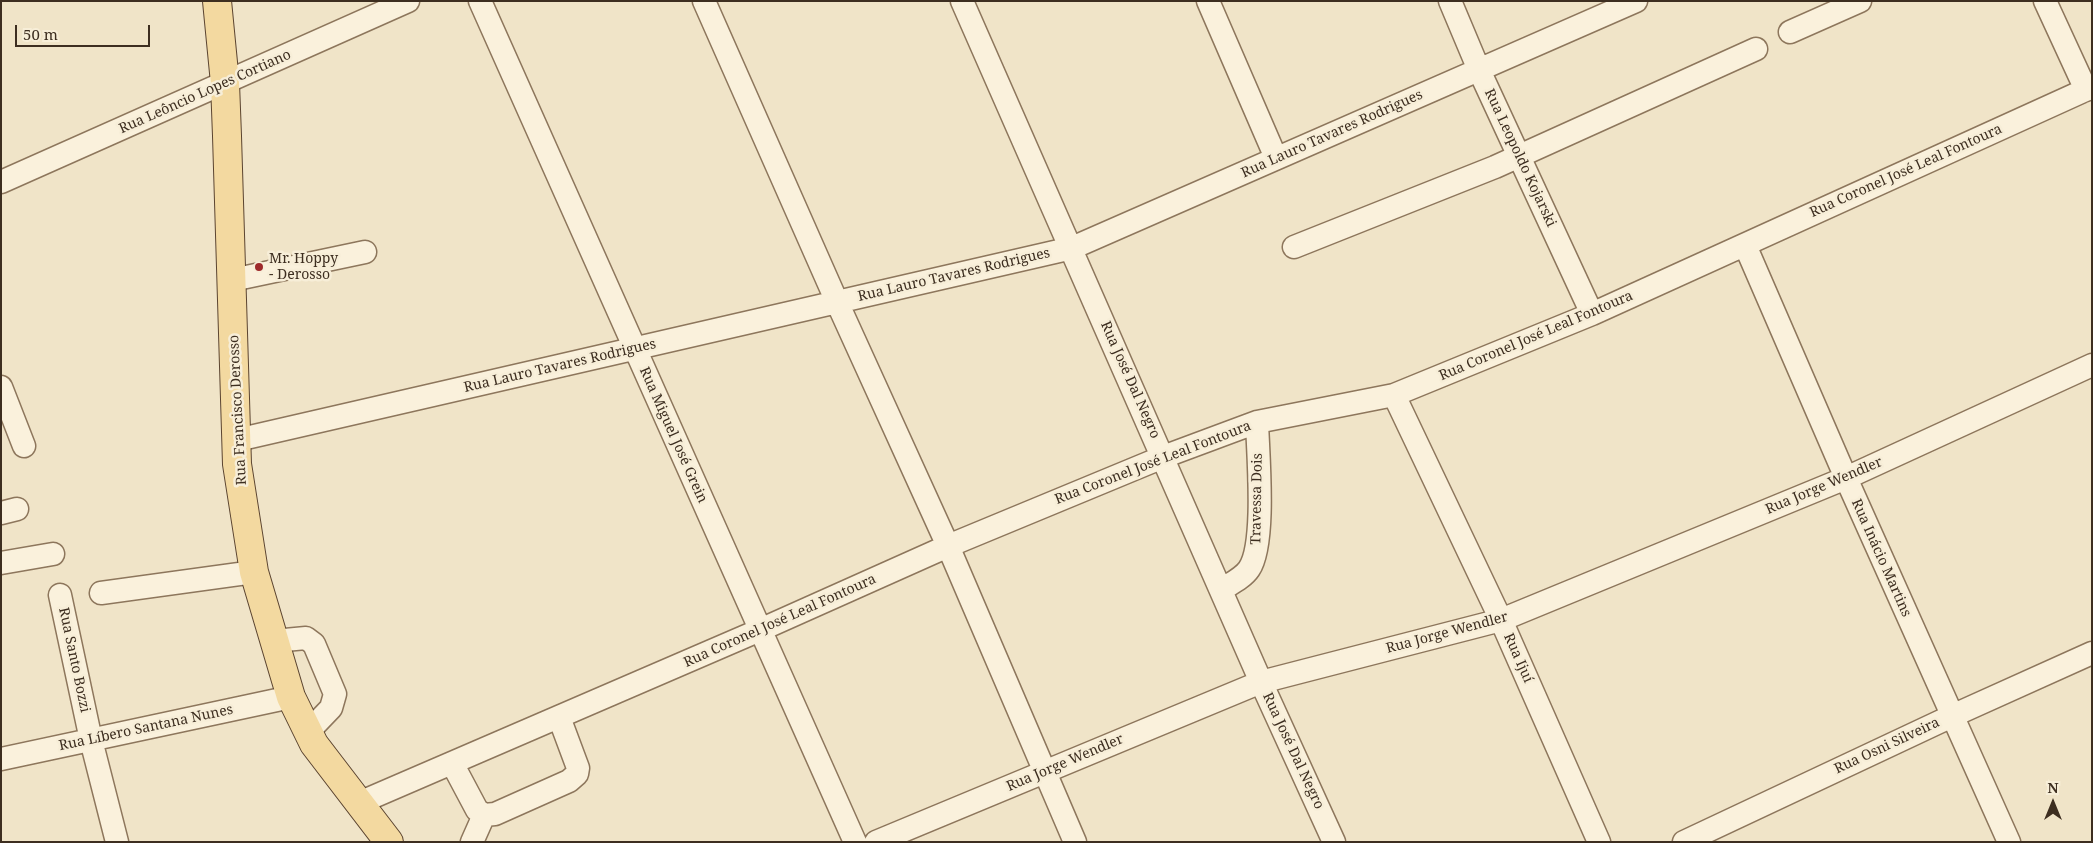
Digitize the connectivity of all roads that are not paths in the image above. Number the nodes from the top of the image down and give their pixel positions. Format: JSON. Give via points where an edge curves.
{"nodes":[{"id":1,"x":217,"y":1,"type":"edge"},
{"id":2,"x":408,"y":1,"type":"edge"},
{"id":3,"x":480,"y":1,"type":"edge"},
{"id":4,"x":704,"y":1,"type":"edge"},
{"id":5,"x":962,"y":1,"type":"edge"},
{"id":6,"x":1208,"y":1,"type":"edge"},
{"id":7,"x":1450,"y":1,"type":"edge"},
{"id":8,"x":1636,"y":1,"type":"edge"},
{"id":9,"x":1860,"y":1,"type":"edge"},
{"id":10,"x":2045,"y":1,"type":"edge"},
{"id":11,"x":1790,"y":32,"type":"dead end"},
{"id":12,"x":1756,"y":49,"type":"dead end"},
{"id":13,"x":1480,"y":70,"type":"junction"},
{"id":14,"x":225,"y":83,"type":"junction"},
{"id":15,"x":2089,"y":89,"type":"edge"},
{"id":16,"x":1519,"y":155,"type":"junction"},
{"id":17,"x":1276,"y":158,"type":"junction"},
{"id":18,"x":1,"y":182,"type":"edge"},
{"id":19,"x":1744,"y":245,"type":"junction"},
{"id":20,"x":1294,"y":247,"type":"dead end"},
{"id":21,"x":1072,"y":248,"type":"junction"},
{"id":22,"x":365,"y":252,"type":"dead end"},
{"id":23,"x":232,"y":280,"type":"junction"},
{"id":24,"x":837,"y":302,"type":"junction"},
{"id":25,"x":1592,"y":314,"type":"junction"},
{"id":26,"x":635,"y":348,"type":"junction"},
{"id":27,"x":2092,"y":365,"type":"edge"},
{"id":28,"x":1,"y":386,"type":"edge"},
{"id":29,"x":1394,"y":395,"type":"junction"},
{"id":30,"x":1257,"y":422,"type":"junction"},
{"id":31,"x":237,"y":440,"type":"junction"},
{"id":32,"x":24,"y":446,"type":"dead end"},
{"id":33,"x":1163,"y":457,"type":"junction"},
{"id":34,"x":1846,"y":478,"type":"junction"},
{"id":35,"x":948,"y":546,"type":"junction"},
{"id":36,"x":53,"y":554,"type":"dead end"},
{"id":37,"x":1,"y":563,"type":"edge"},
{"id":38,"x":254,"y":572,"type":"junction"},
{"id":39,"x":1221,"y":590,"type":"junction"},
{"id":40,"x":100,"y":593,"type":"dead end"},
{"id":41,"x":60,"y":595,"type":"dead end"},
{"id":42,"x":1501,"y":620,"type":"junction"},
{"id":43,"x":760,"y":630,"type":"junction"},
{"id":44,"x":274,"y":641,"type":"junction"},
{"id":45,"x":2092,"y":653,"type":"edge"},
{"id":46,"x":1261,"y":682,"type":"junction"},
{"id":47,"x":290,"y":697,"type":"junction"},
{"id":48,"x":1952,"y":716,"type":"junction"},
{"id":49,"x":559,"y":717,"type":"junction"},
{"id":50,"x":308,"y":732,"type":"junction"},
{"id":51,"x":91,"y":740,"type":"junction"},
{"id":52,"x":1,"y":760,"type":"edge"},
{"id":53,"x":452,"y":763,"type":"junction"},
{"id":54,"x":1044,"y":772,"type":"junction"},
{"id":55,"x":359,"y":803,"type":"junction"},
{"id":56,"x":484,"y":815,"type":"junction"},
{"id":57,"x":117,"y":842,"type":"edge"},
{"id":58,"x":390,"y":842,"type":"edge"},
{"id":59,"x":472,"y":842,"type":"edge"},
{"id":60,"x":854,"y":842,"type":"edge"},
{"id":61,"x":876,"y":842,"type":"edge"},
{"id":62,"x":1075,"y":842,"type":"edge"},
{"id":63,"x":1334,"y":842,"type":"edge"},
{"id":64,"x":1599,"y":842,"type":"edge"},
{"id":65,"x":1684,"y":842,"type":"edge"},
{"id":66,"x":2009,"y":842,"type":"edge"}],
"edges":[{"from":1,"to":14,"type":"main road","name":"Rua Francisco Derosso"},
{"from":2,"to":14,"type":"street","name":"Rua Leôncio Lopes Cortiano"},
{"from":3,"to":26,"type":"street","name":"Rua Miguel José Grein"},
{"from":4,"to":24,"type":"street"},
{"from":5,"to":21,"type":"street","name":"Rua José Dal Negro"},
{"from":6,"to":17,"type":"street"},
{"from":7,"to":13,"type":"street","name":"Rua Leopoldo Kojarski"},
{"from":8,"to":13,"type":"street","name":"Rua Lauro Tavares Rodrigues"},
{"from":9,"to":11,"type":"street"},
{"from":10,"to":15,"type":"street"},
{"from":12,"to":16,"type":"street"},
{"from":13,"to":16,"type":"street","name":"Rua Leopoldo Kojarski"},
{"from":13,"to":17,"type":"street","name":"Rua Lauro Tavares Rodrigues"},
{"from":14,"to":18,"type":"street","name":"Rua Leôncio Lopes Cortiano"},
{"from":14,"to":23,"type":"main road","name":"Rua Francisco Derosso"},
{"from":15,"to":19,"type":"street","name":"Rua Coronel José Leal Fontoura"},
{"from":16,"to":20,"type":"street"},
{"from":16,"to":25,"type":"street","name":"Rua Leopoldo Kojarski"},
{"from":17,"to":21,"type":"street","name":"Rua Lauro Tavares Rodrigues"},
{"from":19,"to":25,"type":"street","name":"Rua Coronel José Leal Fontoura"},
{"from":19,"to":34,"type":"street","name":"Rua Inácio Martins"},
{"from":21,"to":24,"type":"street","name":"Rua Lauro Tavares Rodrigues"},
{"from":21,"to":33,"type":"street","name":"Rua José Dal Negro"},
{"from":22,"to":23,"type":"street"},
{"from":23,"to":31,"type":"main road","name":"Rua Francisco Derosso"},
{"from":24,"to":26,"type":"street","name":"Rua Lauro Tavares Rodrigues"},
{"from":24,"to":35,"type":"street"},
{"from":25,"to":29,"type":"street","name":"Rua Coronel José Leal Fontoura"},
{"from":26,"to":31,"type":"street","name":"Rua Lauro Tavares Rodrigues"},
{"from":26,"to":43,"type":"street","name":"Rua Miguel José Grein"},
{"from":27,"to":34,"type":"street","name":"Rua Jorge Wendler"},
{"from":28,"to":32,"type":"street"},
{"from":29,"to":30,"type":"street","name":"Rua Coronel José Leal Fontoura"},
{"from":29,"to":42,"type":"street","name":"Rua Ijuí"},
{"from":30,"to":33,"type":"street","name":"Rua Coronel José Leal Fontoura"},
{"from":30,"to":39,"type":"street","name":"Travessa Dois","via":[[1259,525],[1256,554],[1248,570]]},
{"from":31,"to":38,"type":"main road","name":"Rua Francisco Derosso","via":[[237,464]]},
{"from":33,"to":35,"type":"street","name":"Rua Coronel José Leal Fontoura"},
{"from":33,"to":39,"type":"street","name":"Rua José Dal Negro"},
{"from":34,"to":42,"type":"street","name":"Rua Jorge Wendler"},
{"from":34,"to":48,"type":"street","name":"Rua Inácio Martins"},
{"from":35,"to":43,"type":"street","name":"Rua Coronel José Leal Fontoura"},
{"from":35,"to":54,"type":"street"},
{"from":36,"to":37,"type":"street"},
{"from":38,"to":40,"type":"street"},
{"from":38,"to":44,"type":"main road","name":"Rua Francisco Derosso"},
{"from":39,"to":46,"type":"street","name":"Rua José Dal Negro"},
{"from":41,"to":51,"type":"street","name":"Rua Santo Bozzi"},
{"from":42,"to":46,"type":"street","name":"Rua Jorge Wendler"},
{"from":42,"to":64,"type":"street","name":"Rua Ijuí"},
{"from":43,"to":49,"type":"street","name":"Rua Coronel José Leal Fontoura"},
{"from":43,"to":60,"type":"street","name":"Rua Miguel José Grein"},
{"from":44,"to":47,"type":"main road","name":"Rua Francisco Derosso"},
{"from":44,"to":50,"type":"street","via":[[306,638],[314,644],[334,694],[331,708]]},
{"from":45,"to":48,"type":"street","name":"Rua Osni Silveira"},
{"from":46,"to":54,"type":"street","name":"Rua Jorge Wendler"},
{"from":46,"to":63,"type":"street","name":"Rua José Dal Negro"},
{"from":47,"to":50,"type":"main road","name":"Rua Francisco Derosso"},
{"from":47,"to":51,"type":"street","name":"Rua Líbero Santana Nunes"},
{"from":48,"to":65,"type":"street","name":"Rua Osni Silveira"},
{"from":48,"to":66,"type":"street","name":"Rua Inácio Martins"},
{"from":49,"to":53,"type":"street","name":"Rua Coronel José Leal Fontoura"},
{"from":49,"to":56,"type":"street","via":[[578,768],[577,774],[569,781],[495,814]]},
{"from":50,"to":55,"type":"main road","name":"Rua Francisco Derosso"},
{"from":51,"to":52,"type":"street","name":"Rua Líbero Santana Nunes"},
{"from":51,"to":57,"type":"street","name":"Rua Santo Bozzi"},
{"from":53,"to":55,"type":"street","name":"Rua Coronel José Leal Fontoura"},
{"from":53,"to":56,"type":"street","via":[[477,810]]},
{"from":54,"to":61,"type":"street","name":"Rua Jorge Wendler"},
{"from":54,"to":62,"type":"street"},
{"from":55,"to":58,"type":"main road","name":"Rua Francisco Derosso"},
{"from":56,"to":59,"type":"street"}]}
